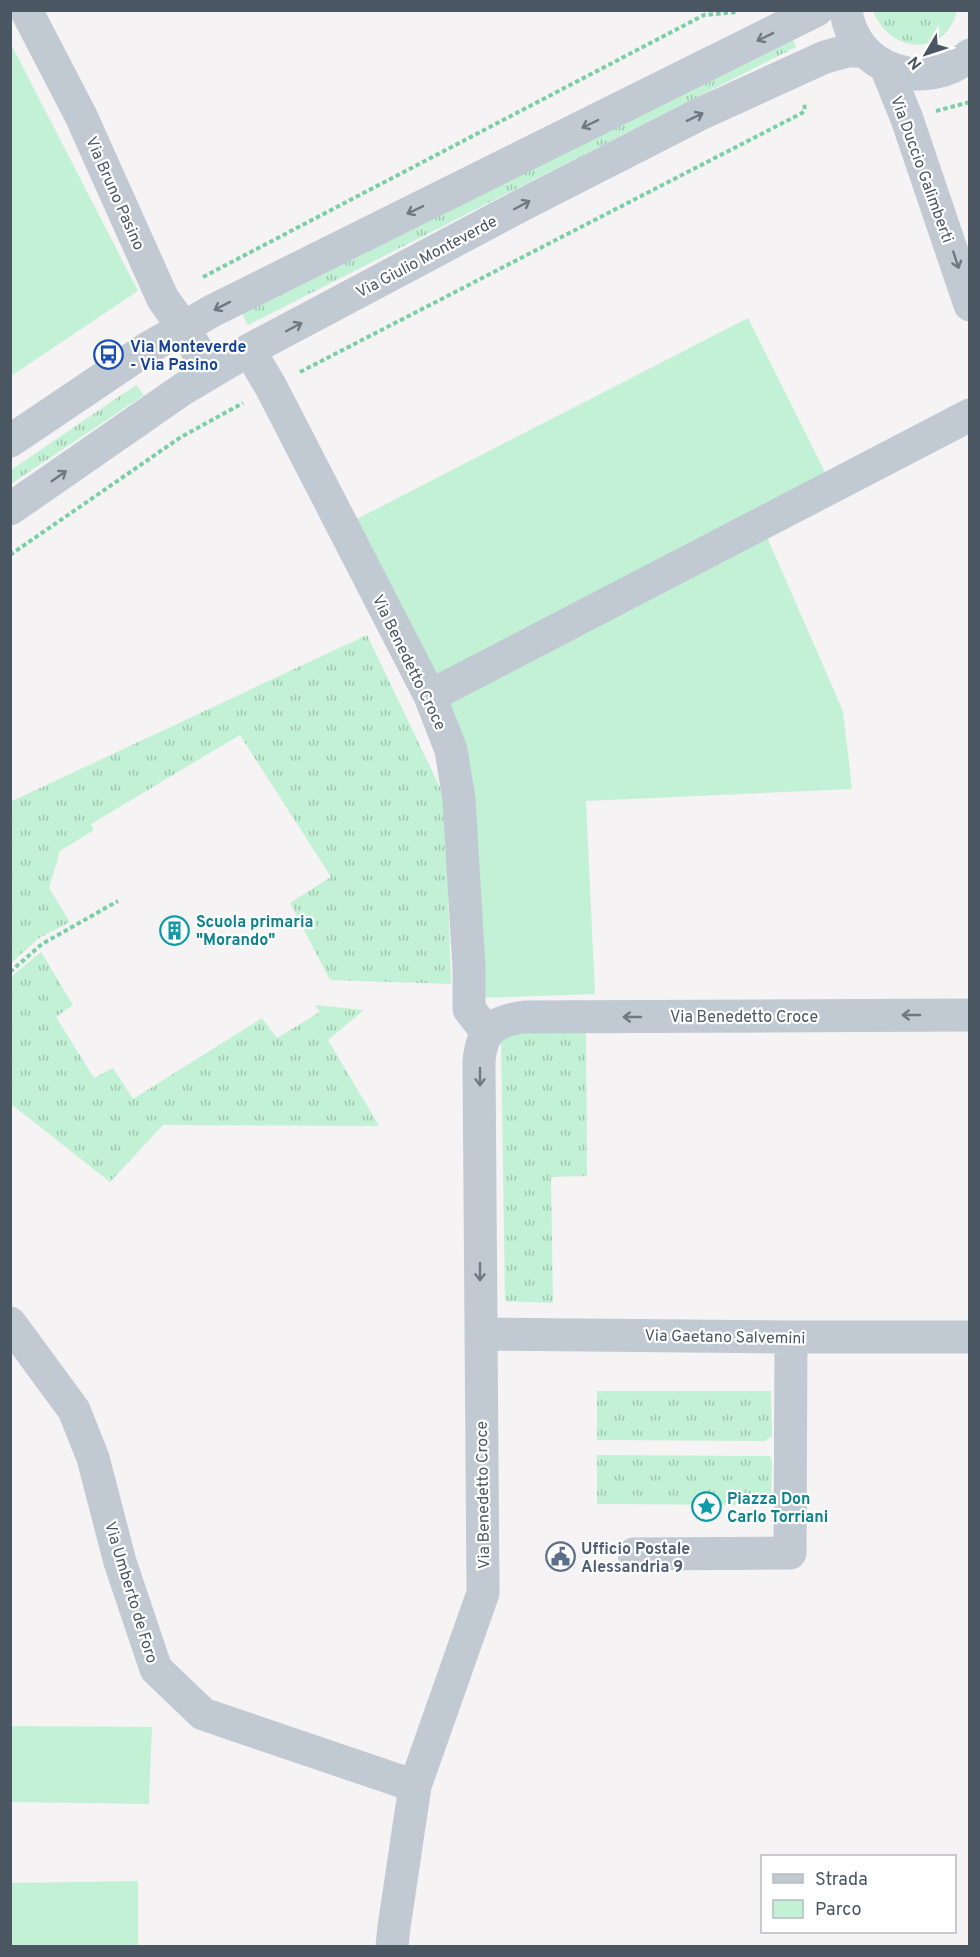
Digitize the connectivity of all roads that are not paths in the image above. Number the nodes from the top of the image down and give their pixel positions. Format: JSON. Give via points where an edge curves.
{"nodes":[{"id":1,"x":26,"y":10,"type":"edge"},
{"id":2,"x":817,"y":10,"type":"edge"},
{"id":3,"x":846,"y":10,"type":"edge"},
{"id":4,"x":969,"y":56,"type":"edge"},
{"id":5,"x":875,"y":59,"type":"junction"},
{"id":6,"x":969,"y":305,"type":"edge"},
{"id":7,"x":184,"y":328,"type":"junction"},
{"id":8,"x":249,"y":351,"type":"junction"},
{"id":9,"x":210,"y":373,"type":"junction"},
{"id":10,"x":969,"y":415,"type":"edge"},
{"id":11,"x":10,"y":441,"type":"edge"},
{"id":12,"x":10,"y":509,"type":"edge"},
{"id":13,"x":430,"y":696,"type":"junction"},
{"id":14,"x":969,"y":1015,"type":"edge"},
{"id":15,"x":487,"y":1032,"type":"junction"},
{"id":16,"x":10,"y":1323,"type":"edge"},
{"id":17,"x":481,"y":1334,"type":"junction"},
{"id":18,"x":969,"y":1336,"type":"edge"},
{"id":19,"x":791,"y":1337,"type":"junction"},
{"id":20,"x":634,"y":1554,"type":"dead end"},
{"id":21,"x":415,"y":1786,"type":"junction"},
{"id":22,"x":392,"y":1947,"type":"edge"}],
"edges":[{"from":1,"to":7,"type":"street","name":"Via Bruno Pasino","via":[[81,116],[163,299]]},
{"from":2,"to":7,"type":"street","one_way":true},
{"from":3,"to":5,"type":"street","name":"Via Duccio Galimberti","via":[[852,30]]},
{"from":4,"to":5,"type":"street","name":"Via Giulio Monteverde","via":[[934,74],[909,74]]},
{"from":5,"to":6,"type":"street","name":"Via Duccio Galimberti","one_way":true,"via":[[914,140]]},
{"from":8,"to":5,"type":"street","name":"Via Giulio Monteverde","one_way":true,"via":[[700,114],[825,57],[847,51]]},
{"from":7,"to":9,"type":"street","name":"Via Bruno Pasino"},
{"from":7,"to":11,"type":"street"},
{"from":8,"to":9,"type":"street","name":"Via Giulio Monteverde"},
{"from":8,"to":13,"type":"street","name":"Via Benedetto Croce"},
{"from":12,"to":9,"type":"street","name":"Via Giulio Monteverde","one_way":true},
{"from":10,"to":13,"type":"street"},
{"from":13,"to":15,"type":"street","name":"Via Benedetto Croce","via":[[451,750],[459,799],[469,1009]]},
{"from":14,"to":15,"type":"street","name":"Via Benedetto Croce","one_way":true,"via":[[524,1017],[506,1020]]},
{"from":15,"to":17,"type":"street","name":"Via Benedetto Croce","one_way":true,"via":[[481,1044],[480,1062]]},
{"from":16,"to":21,"type":"street","name":"Via Umberto de Foro","via":[[74,1410],[93,1458],[120,1562],[156,1669],[203,1714]]},
{"from":17,"to":19,"type":"street","name":"Via Gaetano Salvemini"},
{"from":17,"to":21,"type":"street","name":"Via Benedetto Croce","via":[[483,1593]]},
{"from":18,"to":19,"type":"street","name":"Via Gaetano Salvemini"},
{"from":19,"to":20,"type":"street","via":[[790,1553]]},
{"from":21,"to":22,"type":"street","name":"Via Benedetto Croce"}]}
